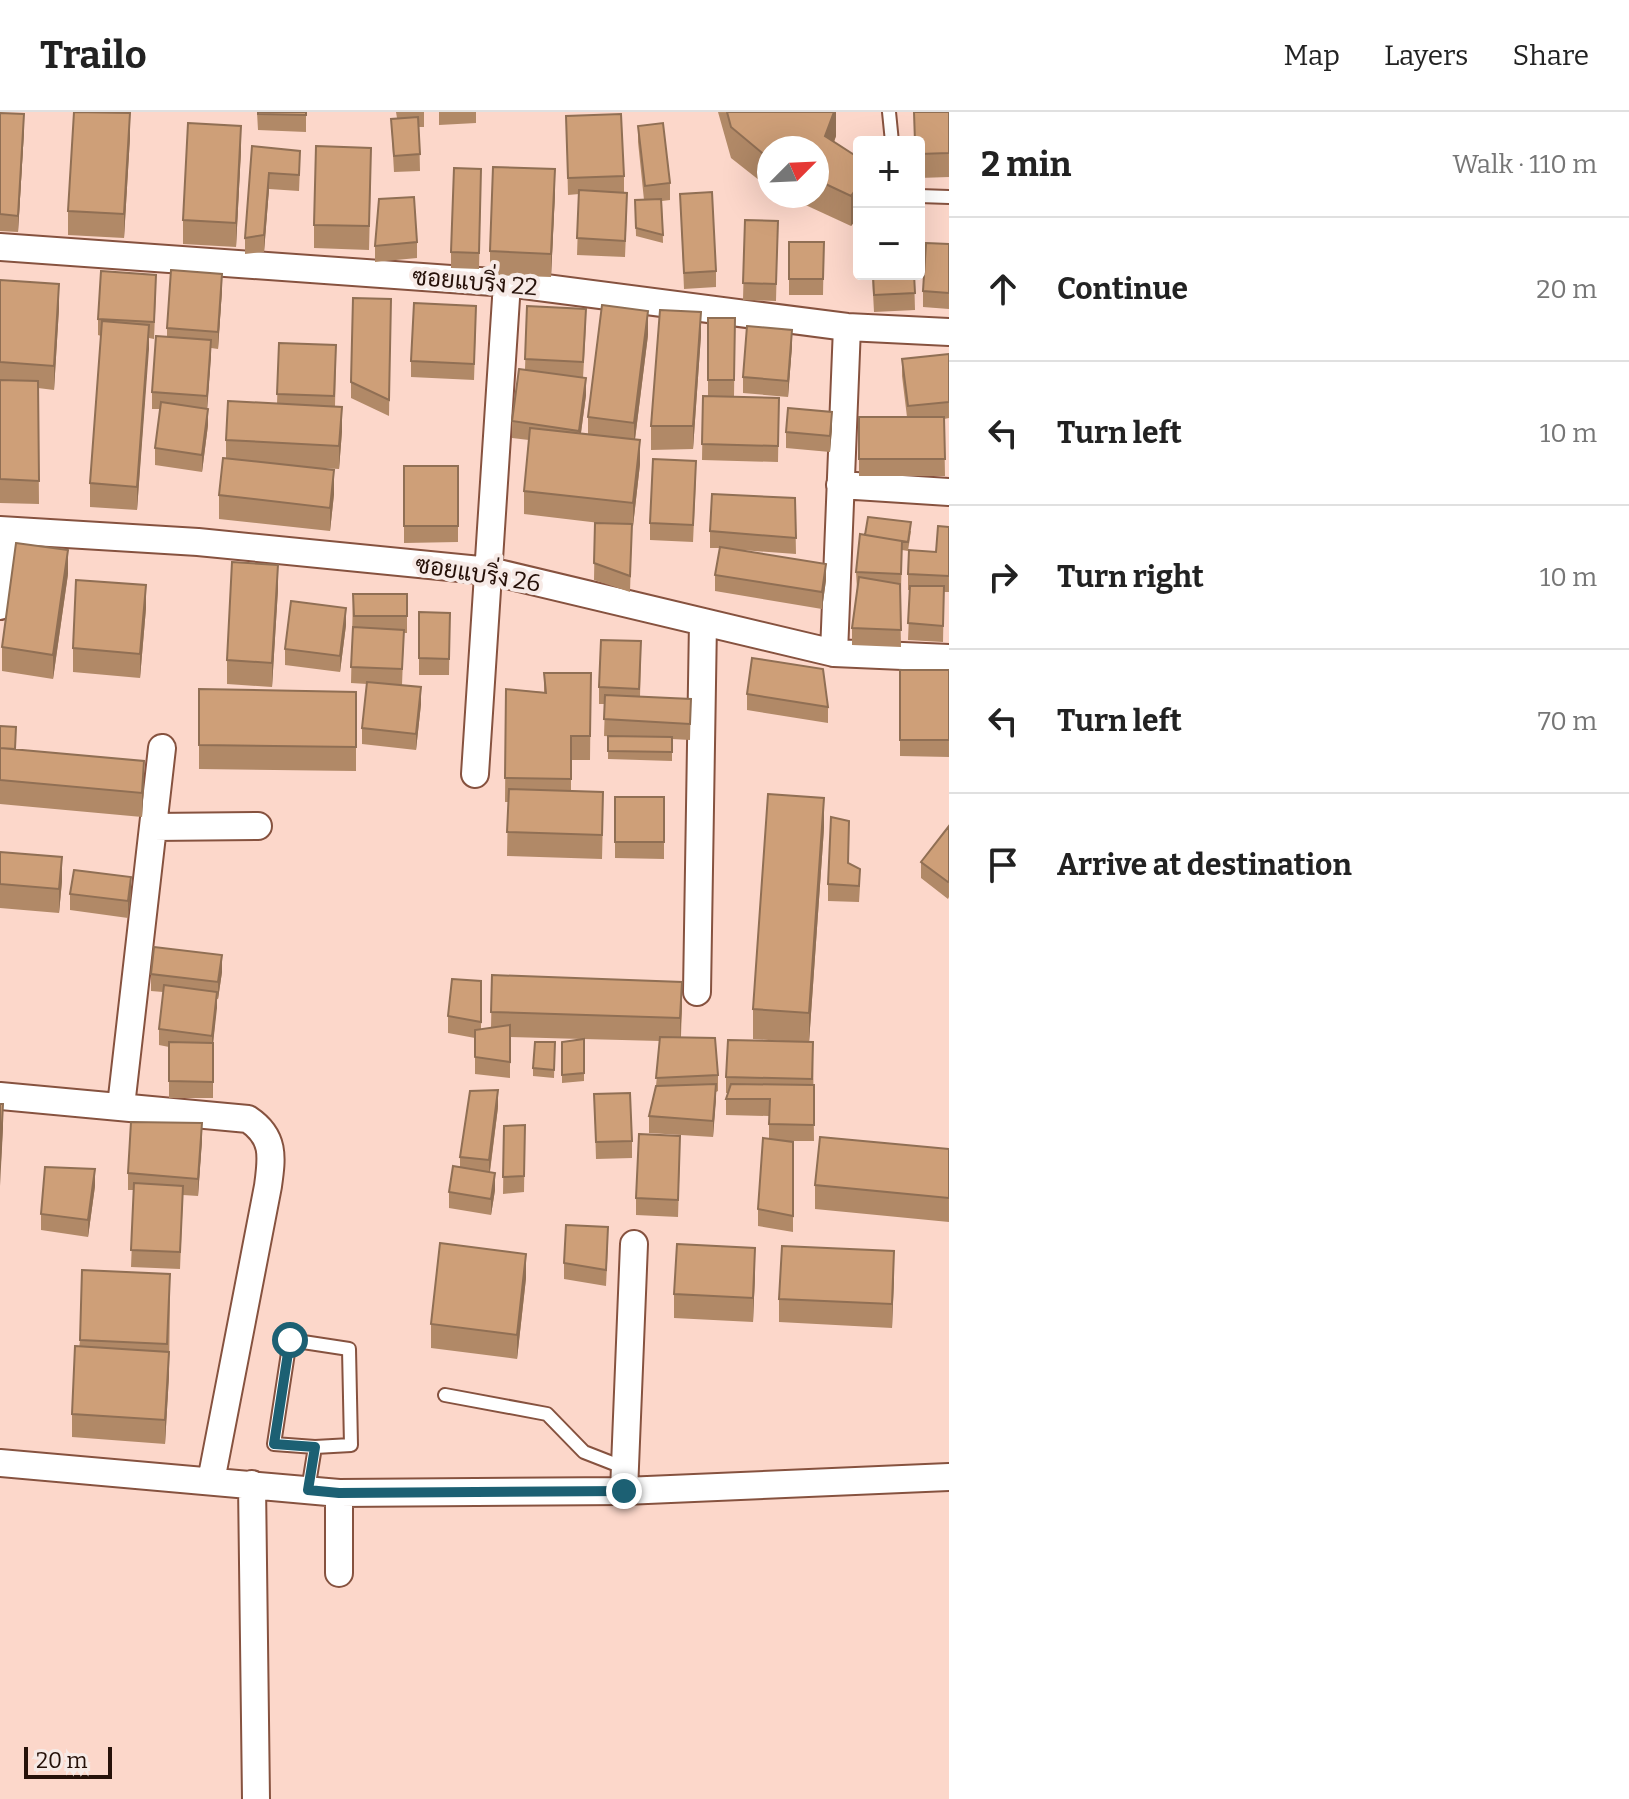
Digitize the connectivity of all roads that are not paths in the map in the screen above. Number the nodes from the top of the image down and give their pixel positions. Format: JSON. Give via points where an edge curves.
{"nodes":[{"id":1,"x":889,"y":112,"type":"edge"},
{"id":2,"x":891,"y":136,"type":"edge"},
{"id":3,"x":925,"y":196,"type":"edge"},
{"id":4,"x":949,"y":197,"type":"edge"},
{"id":5,"x":0,"y":247,"type":"edge"},
{"id":6,"x":507,"y":283,"type":"junction"},
{"id":7,"x":847,"y":327,"type":"junction"},
{"id":8,"x":949,"y":332,"type":"edge"},
{"id":9,"x":840,"y":485,"type":"junction"},
{"id":10,"x":949,"y":492,"type":"edge"},
{"id":11,"x":4,"y":530,"type":"edge"},
{"id":12,"x":490,"y":571,"type":"junction"},
{"id":13,"x":0,"y":606,"type":"edge"},
{"id":14,"x":703,"y":622,"type":"junction"},
{"id":15,"x":834,"y":653,"type":"junction"},
{"id":16,"x":949,"y":658,"type":"edge"},
{"id":17,"x":162,"y":748,"type":"dead end"},
{"id":18,"x":475,"y":774,"type":"dead end"},
{"id":19,"x":258,"y":826,"type":"dead end"},
{"id":20,"x":153,"y":827,"type":"junction"},
{"id":21,"x":697,"y":992,"type":"dead end"},
{"id":22,"x":0,"y":1096,"type":"edge"},
{"id":23,"x":121,"y":1106,"type":"junction"},
{"id":24,"x":634,"y":1244,"type":"dead end"},
{"id":25,"x":445,"y":1395,"type":"dead end"},
{"id":26,"x":315,"y":1447,"type":"junction"},
{"id":27,"x":0,"y":1463,"type":"edge"},
{"id":28,"x":949,"y":1477,"type":"edge"},
{"id":29,"x":625,"y":1479,"type":"junction"},
{"id":30,"x":211,"y":1481,"type":"junction"},
{"id":31,"x":252,"y":1484,"type":"junction"},
{"id":32,"x":308,"y":1490,"type":"junction"},
{"id":33,"x":339,"y":1493,"type":"junction"},
{"id":34,"x":339,"y":1573,"type":"dead end"},
{"id":35,"x":256,"y":1799,"type":"edge"}],
"edges":[{"from":1,"to":2,"type":"lane"},
{"from":3,"to":4,"type":"lane"},
{"from":5,"to":6,"type":"street","name":"ซอยแบริ่ง 22"},
{"from":6,"to":7,"type":"street","name":"ซอยแบริ่ง 22"},
{"from":6,"to":12,"type":"street"},
{"from":7,"to":8,"type":"street","name":"ซอยแบริ่ง 22"},
{"from":7,"to":9,"type":"street"},
{"from":9,"to":10,"type":"street"},
{"from":9,"to":15,"type":"street"},
{"from":11,"to":12,"type":"street","name":"ซอยแบริ่ง 26","via":[[198,542]]},
{"from":11,"to":13,"type":"street"},
{"from":12,"to":14,"type":"street","name":"ซอยแบริ่ง 26"},
{"from":12,"to":18,"type":"street"},
{"from":14,"to":15,"type":"street","name":"ซอยแบริ่ง 26"},
{"from":14,"to":21,"type":"street"},
{"from":15,"to":16,"type":"street","name":"ซอยแบริ่ง 26"},
{"from":17,"to":20,"type":"street"},
{"from":19,"to":20,"type":"street"},
{"from":20,"to":23,"type":"street"},
{"from":22,"to":23,"type":"street"},
{"from":23,"to":30,"type":"street","via":[[248,1119],[261,1128],[273,1154]]},
{"from":24,"to":29,"type":"street"},
{"from":25,"to":29,"type":"lane","via":[[547,1414],[584,1452]]},
{"from":26,"to":26,"type":"lane","via":[[274,1444],[290,1340],[349,1349],[351,1445]]},
{"from":26,"to":32,"type":"lane"},
{"from":27,"to":30,"type":"street"},
{"from":28,"to":29,"type":"street"},
{"from":29,"to":33,"type":"street"},
{"from":30,"to":31,"type":"street"},
{"from":31,"to":32,"type":"street"},
{"from":31,"to":35,"type":"street"},
{"from":32,"to":33,"type":"street"},
{"from":33,"to":34,"type":"street"}]}
